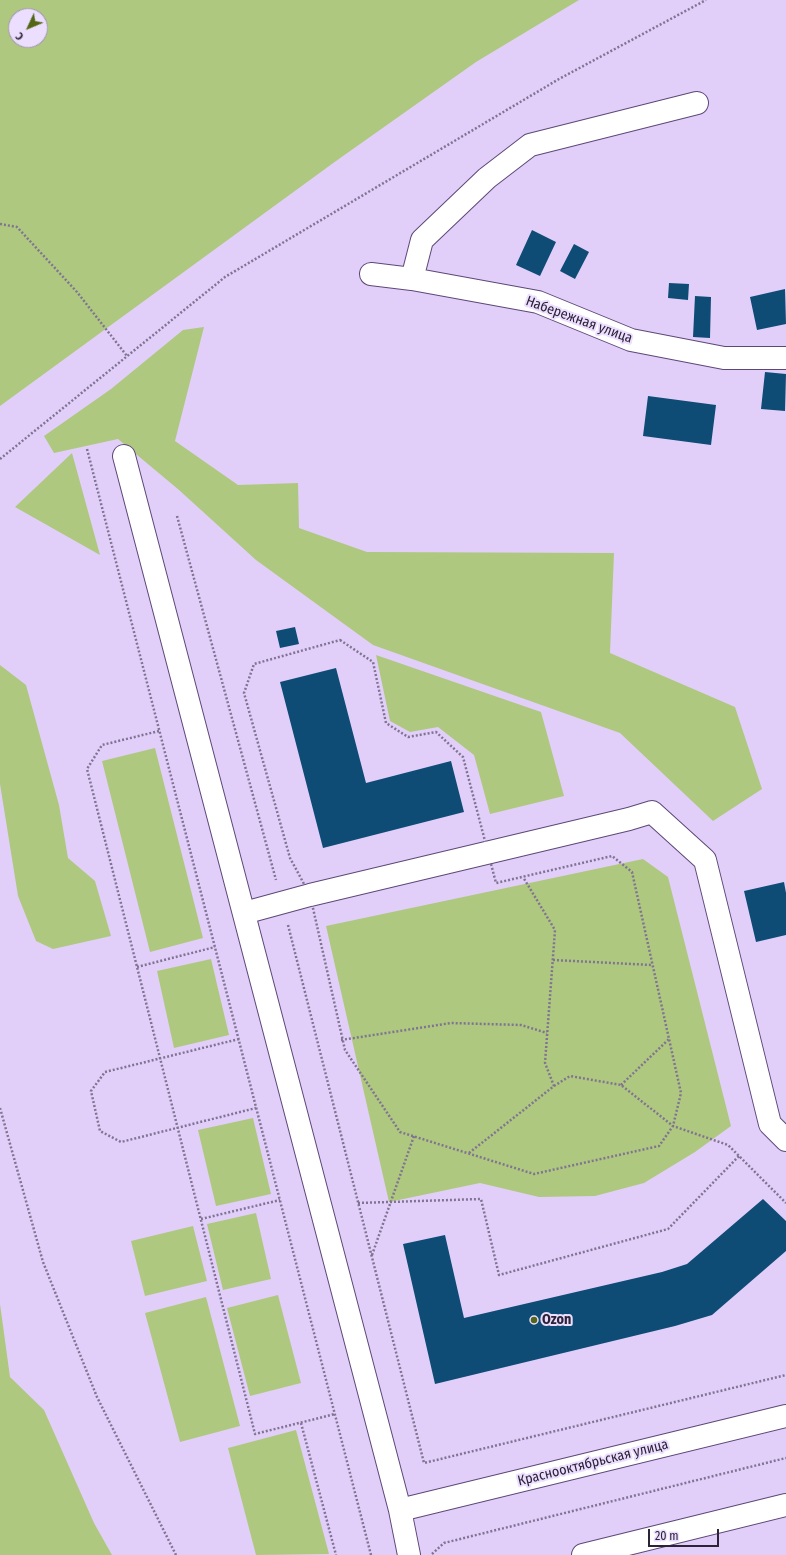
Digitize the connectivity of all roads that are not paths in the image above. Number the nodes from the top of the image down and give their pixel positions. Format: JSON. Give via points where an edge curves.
{"nodes":[{"id":1,"x":697,"y":102,"type":"dead end"},
{"id":2,"x":372,"y":274,"type":"dead end"},
{"id":3,"x":412,"y":279,"type":"junction"},
{"id":4,"x":786,"y":358,"type":"edge"},
{"id":5,"x":124,"y":456,"type":"dead end"},
{"id":6,"x":244,"y":913,"type":"junction"},
{"id":7,"x":786,"y":1140,"type":"edge"},
{"id":8,"x":786,"y":1416,"type":"edge"},
{"id":9,"x":786,"y":1505,"type":"edge"},
{"id":10,"x":400,"y":1510,"type":"junction"},
{"id":11,"x":409,"y":1555,"type":"edge"},
{"id":12,"x":584,"y":1555,"type":"edge"}],
"edges":[{"from":1,"to":3,"type":"street","via":[[530,145],[487,178],[422,240]]},
{"from":2,"to":3,"type":"street","name":"Набережная улица"},
{"from":3,"to":4,"type":"street","name":"Набережная улица","via":[[538,302],[631,340],[724,358]]},
{"from":5,"to":6,"type":"street"},
{"from":6,"to":7,"type":"street","via":[[652,812],[706,860],[770,1124]]},
{"from":6,"to":10,"type":"street"},
{"from":8,"to":10,"type":"street","name":"Краснооктябрьская улица"},
{"from":9,"to":12,"type":"street"},
{"from":10,"to":11,"type":"street"}]}
